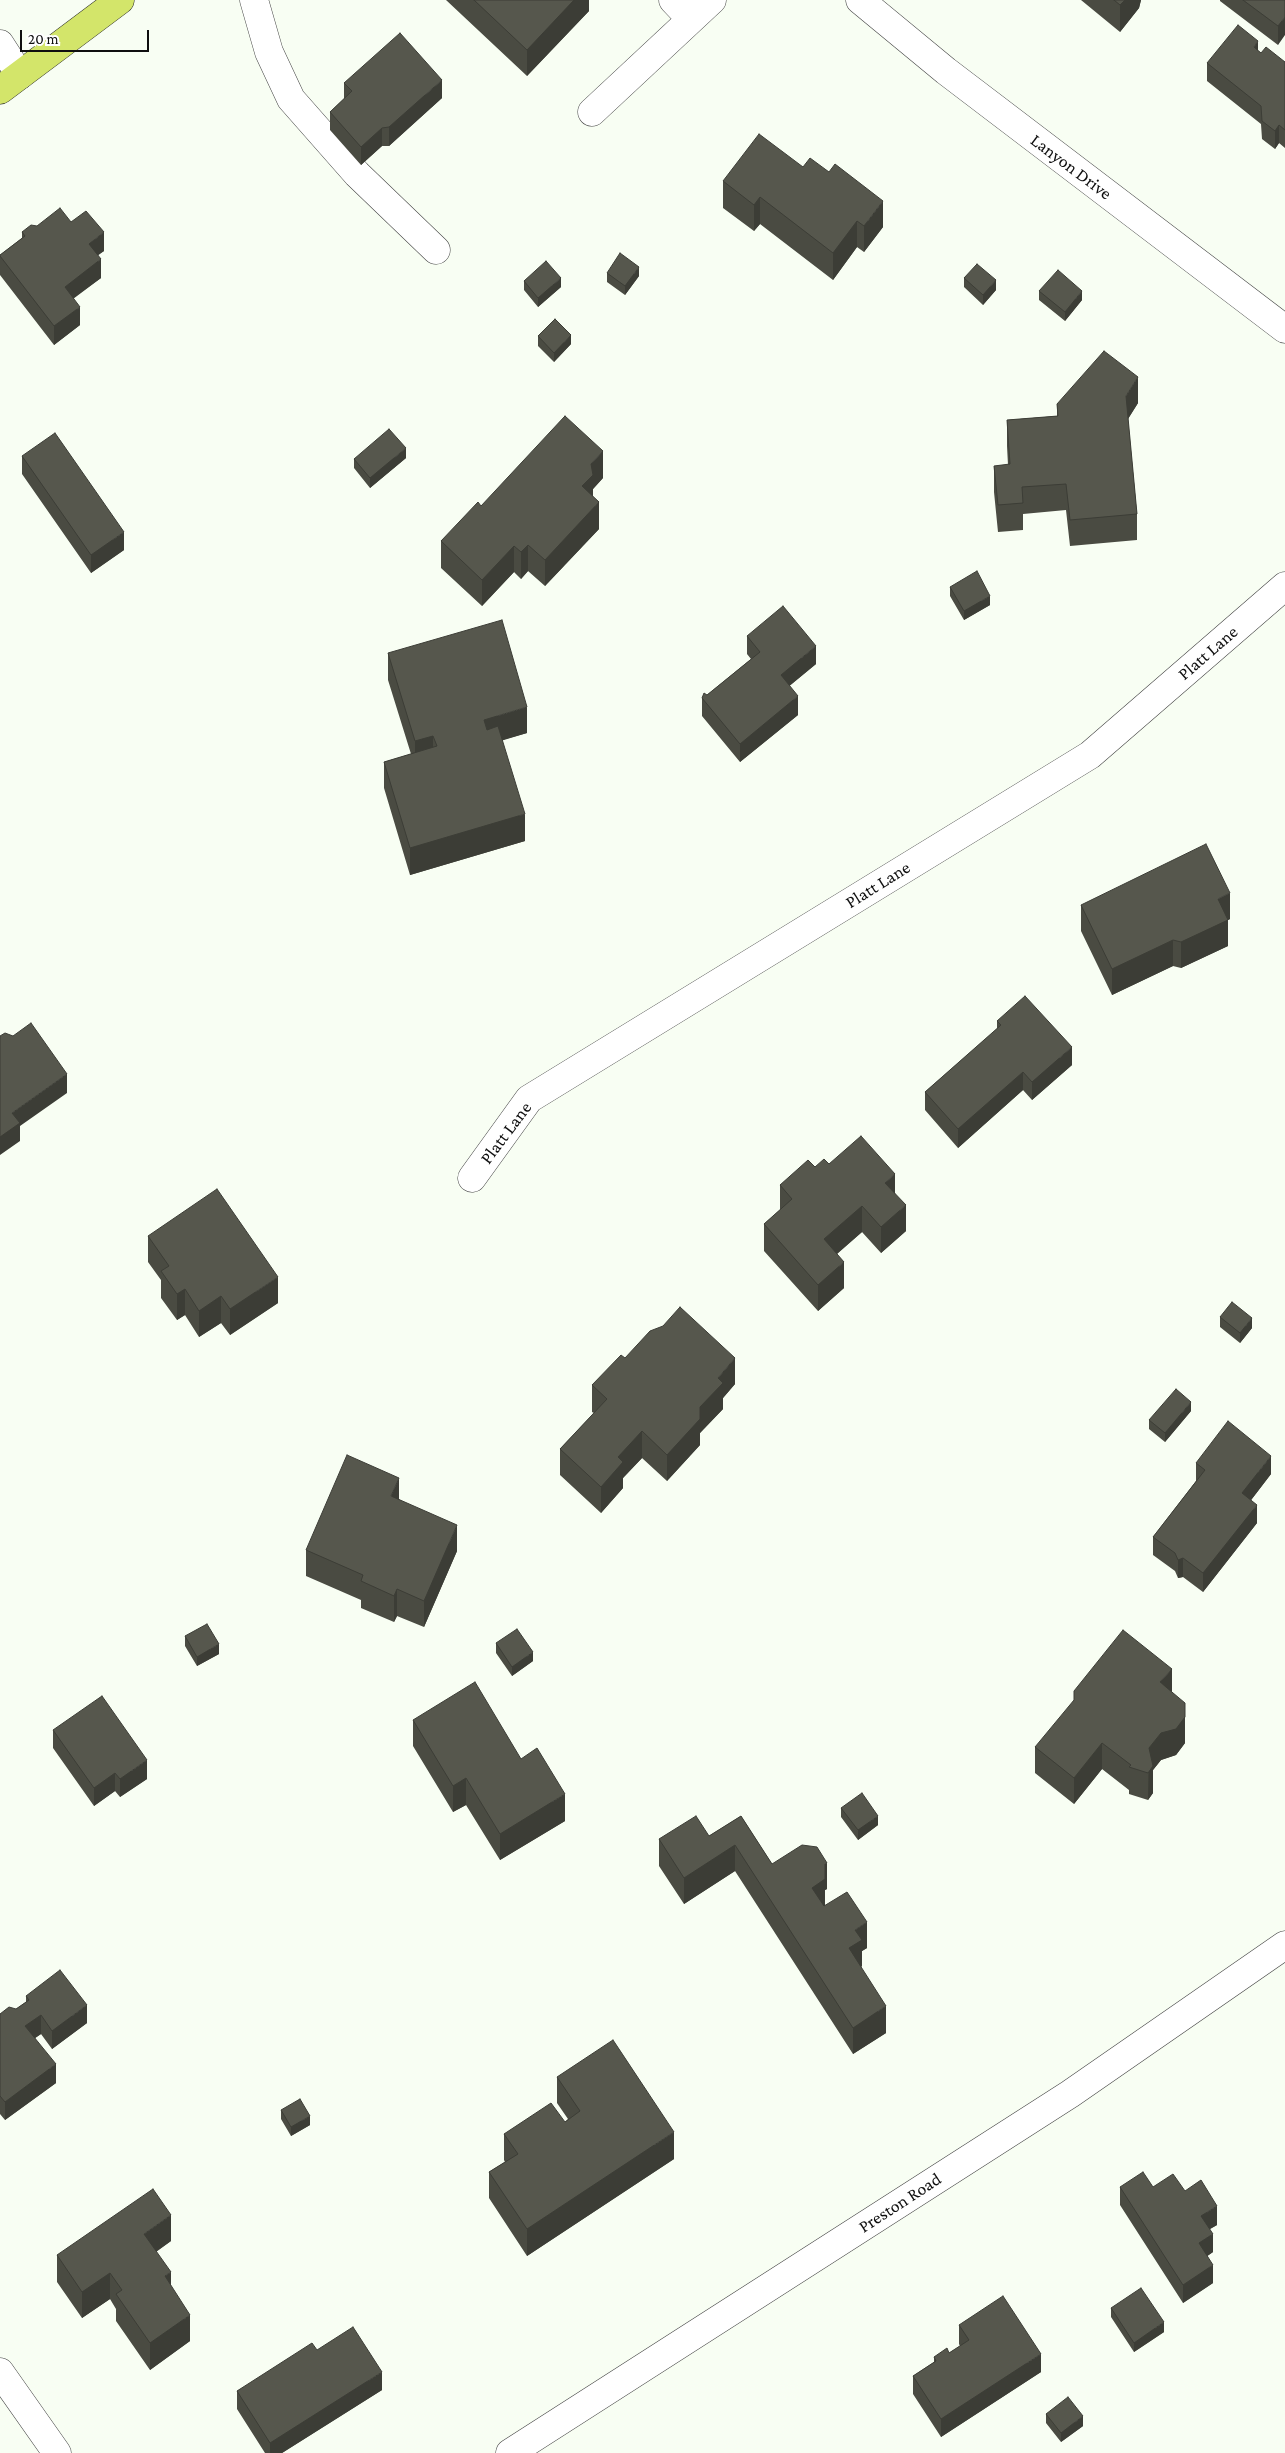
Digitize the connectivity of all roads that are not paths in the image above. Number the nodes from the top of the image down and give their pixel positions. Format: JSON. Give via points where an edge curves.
{"nodes":[{"id":1,"x":120,"y":0,"type":"edge"},
{"id":2,"x":254,"y":0,"type":"edge"},
{"id":3,"x":712,"y":0,"type":"edge"},
{"id":4,"x":860,"y":0,"type":"edge"},
{"id":5,"x":682,"y":10,"type":"edge"},
{"id":6,"x":0,"y":44,"type":"edge"},
{"id":7,"x":10,"y":83,"type":"edge"},
{"id":8,"x":592,"y":112,"type":"dead end"},
{"id":9,"x":436,"y":250,"type":"dead end"},
{"id":10,"x":1285,"y":329,"type":"edge"},
{"id":11,"x":1285,"y":586,"type":"edge"},
{"id":12,"x":472,"y":1178,"type":"dead end"},
{"id":13,"x":1285,"y":1945,"type":"edge"},
{"id":14,"x":0,"y":2372,"type":"edge"},
{"id":15,"x":57,"y":2453,"type":"edge"},
{"id":16,"x":510,"y":2453,"type":"edge"}],
"edges":[{"from":1,"to":7,"type":"highway"},
{"from":2,"to":9,"type":"street","via":[[269,52],[291,99],[356,174]]},
{"from":3,"to":5,"type":"street"},
{"from":4,"to":10,"type":"street","name":"Lanyon Drive","via":[[946,71]]},
{"from":5,"to":8,"type":"street"},
{"from":6,"to":7,"type":"street"},
{"from":11,"to":12,"type":"street","name":"Platt Lane","via":[[1090,755],[529,1099]]},
{"from":13,"to":16,"type":"street","name":"Preston Road","via":[[1070,2094]]},
{"from":14,"to":15,"type":"street"}]}
